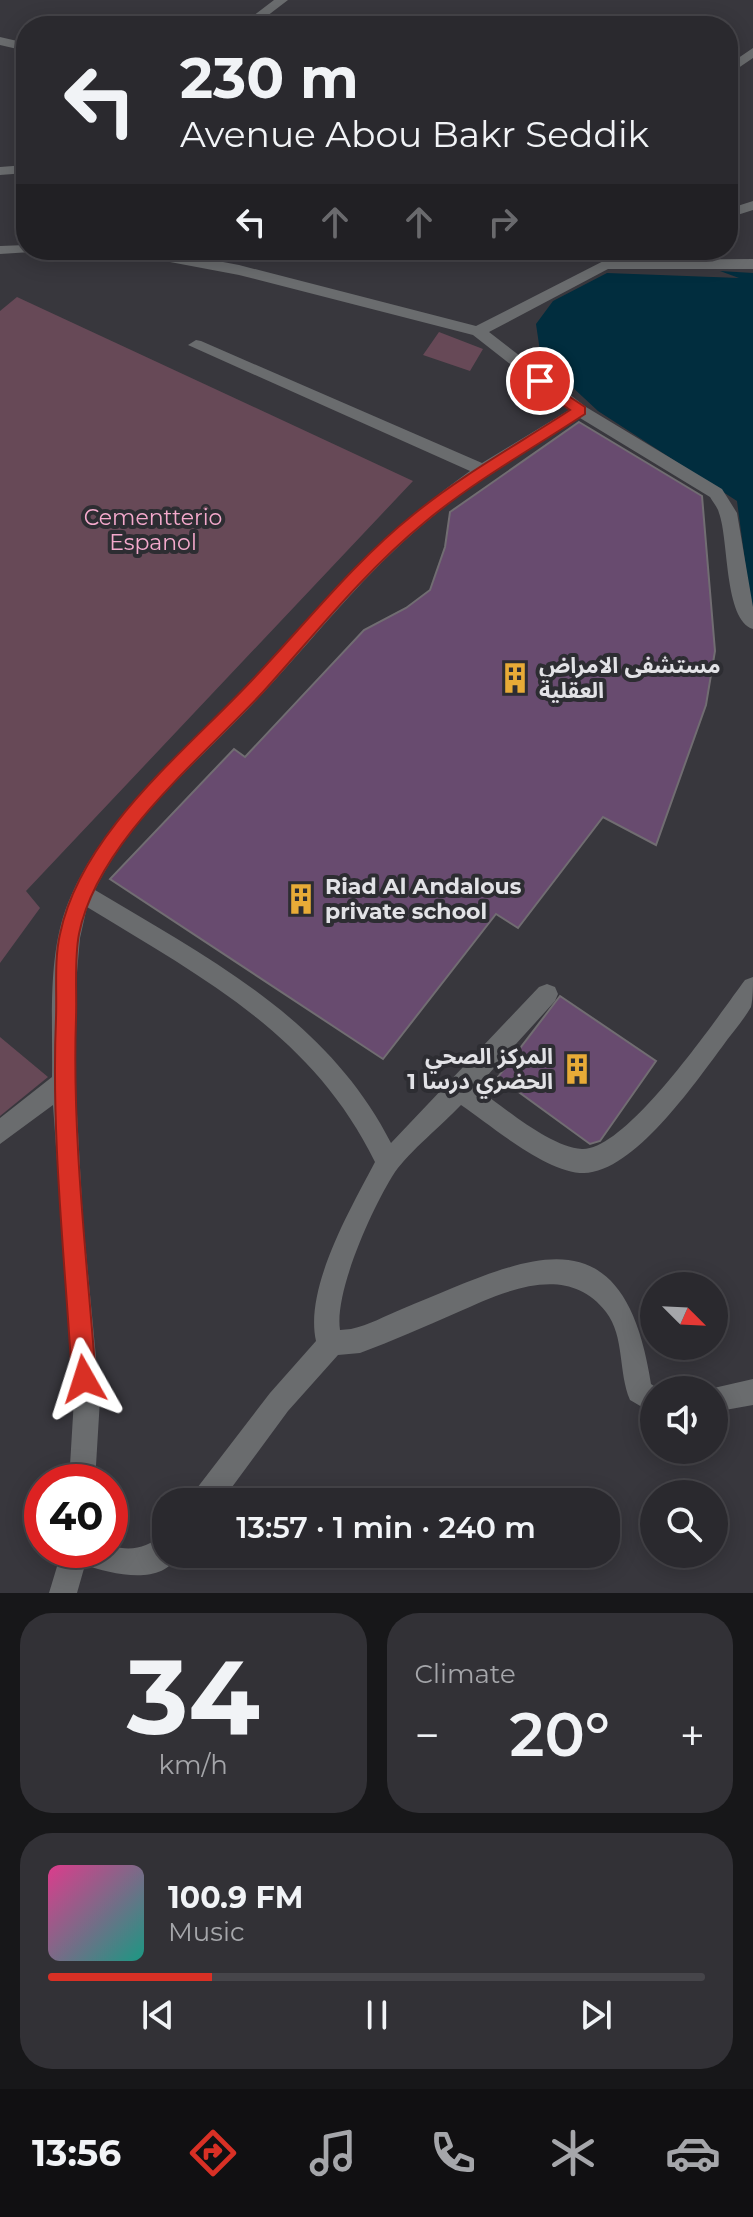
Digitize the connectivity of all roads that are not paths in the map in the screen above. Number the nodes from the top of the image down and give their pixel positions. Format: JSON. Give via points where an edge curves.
{"nodes":[{"id":1,"x":282,"y":0,"type":"edge"},
{"id":2,"x":260,"y":16,"type":"edge"},
{"id":3,"x":186,"y":260,"type":"edge"},
{"id":4,"x":614,"y":260,"type":"edge"},
{"id":5,"x":753,"y":264,"type":"edge"},
{"id":6,"x":602,"y":265,"type":"junction"},
{"id":7,"x":478,"y":331,"type":"junction"},
{"id":8,"x":196,"y":345,"type":"dead end"},
{"id":9,"x":580,"y":411,"type":"junction"},
{"id":10,"x":485,"y":471,"type":"junction"},
{"id":11,"x":753,"y":622,"type":"edge"},
{"id":12,"x":82,"y":893,"type":"junction"},
{"id":13,"x":753,"y":987,"type":"edge"},
{"id":14,"x":547,"y":994,"type":"dead end"},
{"id":15,"x":64,"y":1082,"type":"junction"},
{"id":16,"x":459,"y":1090,"type":"junction"},
{"id":17,"x":0,"y":1133,"type":"edge"},
{"id":18,"x":388,"y":1162,"type":"junction"},
{"id":19,"x":332,"y":1342,"type":"junction"},
{"id":20,"x":640,"y":1392,"type":"edge"},
{"id":21,"x":753,"y":1392,"type":"edge"},
{"id":22,"x":728,"y":1396,"type":"edge"},
{"id":23,"x":83,"y":1464,"type":"edge"},
{"id":24,"x":214,"y":1488,"type":"edge"},
{"id":25,"x":152,"y":1557,"type":"edge"},
{"id":26,"x":128,"y":1564,"type":"edge"},
{"id":27,"x":72,"y":1568,"type":"edge"},
{"id":28,"x":63,"y":1593,"type":"edge"}],
"edges":[{"from":1,"to":2,"type":"street"},
{"from":3,"to":7,"type":"street"},
{"from":4,"to":6,"type":"street"},
{"from":5,"to":6,"type":"street"},
{"from":6,"to":7,"type":"street"},
{"from":7,"to":9,"type":"street"},
{"from":8,"to":10,"type":"street"},
{"from":9,"to":10,"type":"street"},
{"from":9,"to":11,"type":"street","via":[[716,493],[728,513],[745,613]]},
{"from":10,"to":12,"type":"street","via":[[419,518],[373,560],[174,771],[112,843]]},
{"from":12,"to":15,"type":"street","via":[[69,935]]},
{"from":12,"to":18,"type":"street","via":[[260,1007],[308,1046],[354,1099]]},
{"from":13,"to":16,"type":"street","via":[[668,1100],[604,1157],[570,1159],[543,1147]]},
{"from":14,"to":16,"type":"street"},
{"from":15,"to":17,"type":"street"},
{"from":15,"to":23,"type":"street","via":[[87,1411]]},
{"from":16,"to":18,"type":"street"},
{"from":18,"to":19,"type":"street","via":[[338,1270],[325,1322]]},
{"from":19,"to":20,"type":"street","via":[[370,1336],[508,1277],[567,1272],[590,1281],[615,1303],[631,1343]]},
{"from":19,"to":24,"type":"street"},
{"from":21,"to":22,"type":"street"},
{"from":25,"to":26,"type":"street"},
{"from":27,"to":28,"type":"street"}]}
